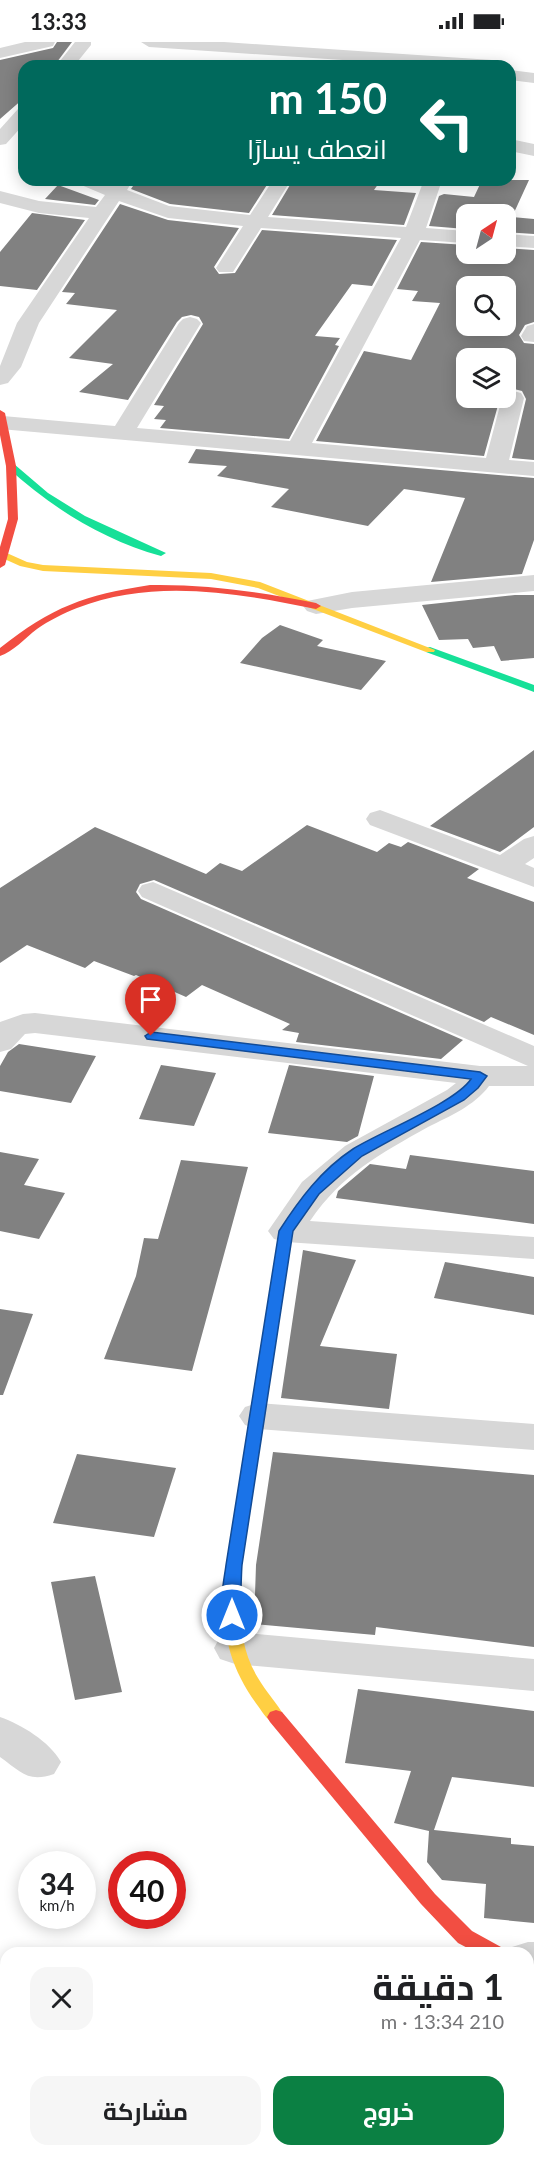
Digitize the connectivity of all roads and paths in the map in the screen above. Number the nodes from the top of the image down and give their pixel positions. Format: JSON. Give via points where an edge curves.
{"nodes":[{"id":1,"x":46,"y":42,"type":"edge"},
{"id":2,"x":83,"y":42,"type":"edge"},
{"id":3,"x":148,"y":42,"type":"edge"},
{"id":4,"x":223,"y":45,"type":"edge"},
{"id":5,"x":0,"y":53,"type":"edge"},
{"id":6,"x":355,"y":55,"type":"edge"},
{"id":7,"x":70,"y":60,"type":"edge"},
{"id":8,"x":211,"y":60,"type":"edge"},
{"id":9,"x":492,"y":60,"type":"edge"},
{"id":10,"x":516,"y":76,"type":"edge"},
{"id":11,"x":534,"y":78,"type":"edge"},
{"id":12,"x":18,"y":120,"type":"edge"},
{"id":13,"x":0,"y":140,"type":"edge"},
{"id":14,"x":516,"y":146,"type":"edge"},
{"id":15,"x":534,"y":150,"type":"edge"},
{"id":16,"x":120,"y":186,"type":"edge"},
{"id":17,"x":278,"y":186,"type":"edge"},
{"id":18,"x":431,"y":186,"type":"edge"},
{"id":19,"x":0,"y":197,"type":"edge"},
{"id":20,"x":100,"y":213,"type":"junction"},
{"id":21,"x":257,"y":222,"type":"junction"},
{"id":22,"x":414,"y":232,"type":"junction"},
{"id":23,"x":456,"y":236,"type":"edge"},
{"id":24,"x":516,"y":241,"type":"edge"},
{"id":25,"x":534,"y":242,"type":"edge"},
{"id":26,"x":226,"y":268,"type":"dead end"},
{"id":27,"x":190,"y":323,"type":"dead end"},
{"id":28,"x":0,"y":378,"type":"edge"},
{"id":29,"x":510,"y":408,"type":"edge"},
{"id":30,"x":2,"y":418,"type":"edge"},
{"id":31,"x":122,"y":433,"type":"junction"},
{"id":32,"x":298,"y":448,"type":"junction"},
{"id":33,"x":496,"y":465,"type":"junction"},
{"id":34,"x":11,"y":466,"type":"junction"},
{"id":35,"x":534,"y":469,"type":"edge"},
{"id":36,"x":26,"y":547,"type":"dead end"},
{"id":37,"x":113,"y":549,"type":"dead end"},
{"id":38,"x":1,"y":557,"type":"edge"},
{"id":39,"x":534,"y":583,"type":"edge"},
{"id":40,"x":333,"y":599,"type":"junction"},
{"id":41,"x":380,"y":611,"type":"dead end"},
{"id":42,"x":0,"y":653,"type":"edge"},
{"id":43,"x":534,"y":689,"type":"edge"},
{"id":44,"x":380,"y":819,"type":"dead end"},
{"id":45,"x":534,"y":845,"type":"edge"},
{"id":46,"x":504,"y":866,"type":"junction"},
{"id":47,"x":534,"y":878,"type":"edge"},
{"id":48,"x":153,"y":891,"type":"dead end"},
{"id":49,"x":0,"y":1042,"type":"edge"},
{"id":50,"x":534,"y":1058,"type":"edge"},
{"id":51,"x":480,"y":1076,"type":"junction"},
{"id":52,"x":534,"y":1076,"type":"edge"},
{"id":53,"x":286,"y":1231,"type":"junction"},
{"id":54,"x":534,"y":1248,"type":"edge"},
{"id":55,"x":258,"y":1416,"type":"junction"},
{"id":56,"x":534,"y":1437,"type":"edge"},
{"id":57,"x":235,"y":1648,"type":"junction"},
{"id":58,"x":534,"y":1675,"type":"edge"},
{"id":59,"x":0,"y":1734,"type":"edge"},
{"id":60,"x":39,"y":1762,"type":"dead end"},
{"id":61,"x":483,"y":1947,"type":"edge"}],
"edges":[{"from":1,"to":5,"type":"street"},
{"from":2,"to":7,"type":"street"},
{"from":3,"to":4,"type":"street"},
{"from":4,"to":6,"type":"street"},
{"from":4,"to":8,"type":"street"},
{"from":6,"to":9,"type":"street"},
{"from":10,"to":11,"type":"street"},
{"from":12,"to":13,"type":"street"},
{"from":14,"to":15,"type":"street"},
{"from":16,"to":20,"type":"street"},
{"from":16,"to":21,"type":"street","via":[[147,206],[168,212]]},
{"from":17,"to":21,"type":"street"},
{"from":18,"to":22,"type":"street"},
{"from":19,"to":20,"type":"street","via":[[39,207]]},
{"from":20,"to":28,"type":"street","via":[[28,323],[16,359]]},
{"from":21,"to":22,"type":"street"},
{"from":21,"to":26,"type":"street"},
{"from":22,"to":23,"type":"street"},
{"from":22,"to":32,"type":"street"},
{"from":24,"to":25,"type":"street"},
{"from":27,"to":31,"type":"street"},
{"from":29,"to":33,"type":"street"},
{"from":30,"to":31,"type":"street"},
{"from":30,"to":34,"type":"street"},
{"from":31,"to":32,"type":"street"},
{"from":32,"to":33,"type":"street"},
{"from":33,"to":35,"type":"street"},
{"from":34,"to":37,"type":"street","via":[[93,528],[166,553]]},
{"from":34,"to":38,"type":"street","via":[[13,519]]},
{"from":36,"to":38,"type":"street"},
{"from":38,"to":40,"type":"street","via":[[43,568],[234,578]]},
{"from":39,"to":40,"type":"street"},
{"from":40,"to":41,"type":"street"},
{"from":40,"to":42,"type":"street","via":[[184,588],[125,592],[97,597],[48,616],[14,638]]},
{"from":40,"to":43,"type":"street"},
{"from":44,"to":46,"type":"street"},
{"from":45,"to":46,"type":"street"},
{"from":46,"to":47,"type":"street"},
{"from":48,"to":50,"type":"street"},
{"from":49,"to":51,"type":"street","via":[[8,1029],[20,1023],[35,1023]]},
{"from":51,"to":52,"type":"street"},
{"from":51,"to":53,"type":"street","via":[[459,1097],[357,1153],[314,1190]]},
{"from":53,"to":54,"type":"street"},
{"from":53,"to":55,"type":"street"},
{"from":55,"to":56,"type":"street"},
{"from":55,"to":57,"type":"street","via":[[231,1599]]},
{"from":57,"to":58,"type":"street"},
{"from":57,"to":61,"type":"street","via":[[252,1686],[275,1716],[428,1899],[465,1937]]},
{"from":59,"to":60,"type":"street"}]}
